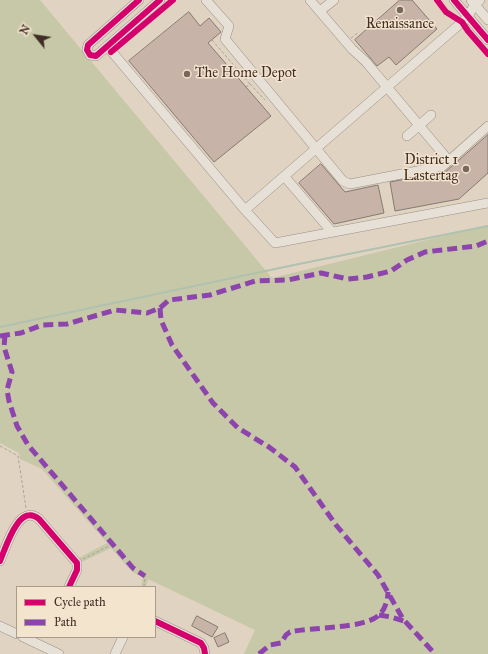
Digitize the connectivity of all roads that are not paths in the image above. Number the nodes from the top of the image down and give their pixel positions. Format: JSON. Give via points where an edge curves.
{"nodes":[{"id":1,"x":139,"y":0,"type":"edge"},
{"id":2,"x":160,"y":0,"type":"edge"},
{"id":3,"x":206,"y":0,"type":"edge"},
{"id":4,"x":310,"y":0,"type":"edge"},
{"id":5,"x":334,"y":0,"type":"edge"},
{"id":6,"x":454,"y":0,"type":"edge"},
{"id":7,"x":475,"y":2,"type":"edge"},
{"id":8,"x":320,"y":10,"type":"junction"},
{"id":9,"x":486,"y":14,"type":"edge"},
{"id":10,"x":468,"y":17,"type":"junction"},
{"id":11,"x":488,"y":40,"type":"edge"},
{"id":12,"x":107,"y":46,"type":"junction"},
{"id":13,"x":386,"y":88,"type":"junction"},
{"id":14,"x":431,"y":115,"type":"dead end"},
{"id":15,"x":418,"y":126,"type":"junction"},
{"id":16,"x":488,"y":126,"type":"edge"},
{"id":17,"x":407,"y":136,"type":"dead end"},
{"id":18,"x":316,"y":148,"type":"junction"},
{"id":19,"x":449,"y":161,"type":"junction"},
{"id":20,"x":284,"y":176,"type":"junction"},
{"id":21,"x":488,"y":203,"type":"edge"},
{"id":22,"x":245,"y":210,"type":"junction"},
{"id":23,"x":332,"y":232,"type":"junction"},
{"id":24,"x":0,"y":561,"type":"edge"},
{"id":25,"x":69,"y":586,"type":"edge"},
{"id":26,"x":156,"y":621,"type":"edge"},
{"id":27,"x":0,"y":626,"type":"edge"},
{"id":28,"x":16,"y":634,"type":"edge"},
{"id":29,"x":25,"y":638,"type":"edge"},
{"id":30,"x":46,"y":638,"type":"edge"},
{"id":31,"x":123,"y":638,"type":"edge"},
{"id":32,"x":42,"y":646,"type":"junction"},
{"id":33,"x":59,"y":654,"type":"edge"},
{"id":34,"x":115,"y":654,"type":"edge"},
{"id":35,"x":205,"y":654,"type":"edge"}],
"edges":[{"from":1,"to":12,"type":"street","via":[[88,46],[88,52],[96,56]]},
{"from":2,"to":12,"type":"street"},
{"from":3,"to":18,"type":"street","via":[[229,26],[225,39]]},
{"from":4,"to":8,"type":"street"},
{"from":5,"to":8,"type":"street"},
{"from":6,"to":10,"type":"street"},
{"from":7,"to":9,"type":"street"},
{"from":7,"to":10,"type":"street"},
{"from":8,"to":13,"type":"street"},
{"from":9,"to":10,"type":"street"},
{"from":10,"to":11,"type":"street"},
{"from":10,"to":13,"type":"street"},
{"from":12,"to":22,"type":"street"},
{"from":13,"to":15,"type":"street"},
{"from":13,"to":18,"type":"street"},
{"from":14,"to":15,"type":"street"},
{"from":15,"to":17,"type":"street"},
{"from":15,"to":19,"type":"street"},
{"from":16,"to":19,"type":"street"},
{"from":18,"to":19,"type":"street","via":[[343,181],[350,184],[444,166]]},
{"from":18,"to":20,"type":"street"},
{"from":20,"to":22,"type":"street"},
{"from":20,"to":23,"type":"street"},
{"from":21,"to":23,"type":"street"},
{"from":22,"to":23,"type":"street","via":[[276,243]]},
{"from":24,"to":25,"type":"street","via":[[19,520],[26,516],[34,516],[77,563],[77,570]]},
{"from":26,"to":35,"type":"street","via":[[200,643]]},
{"from":27,"to":28,"type":"street"},
{"from":29,"to":32,"type":"street"},
{"from":30,"to":32,"type":"street"},
{"from":31,"to":34,"type":"street"},
{"from":32,"to":33,"type":"street"}]}
